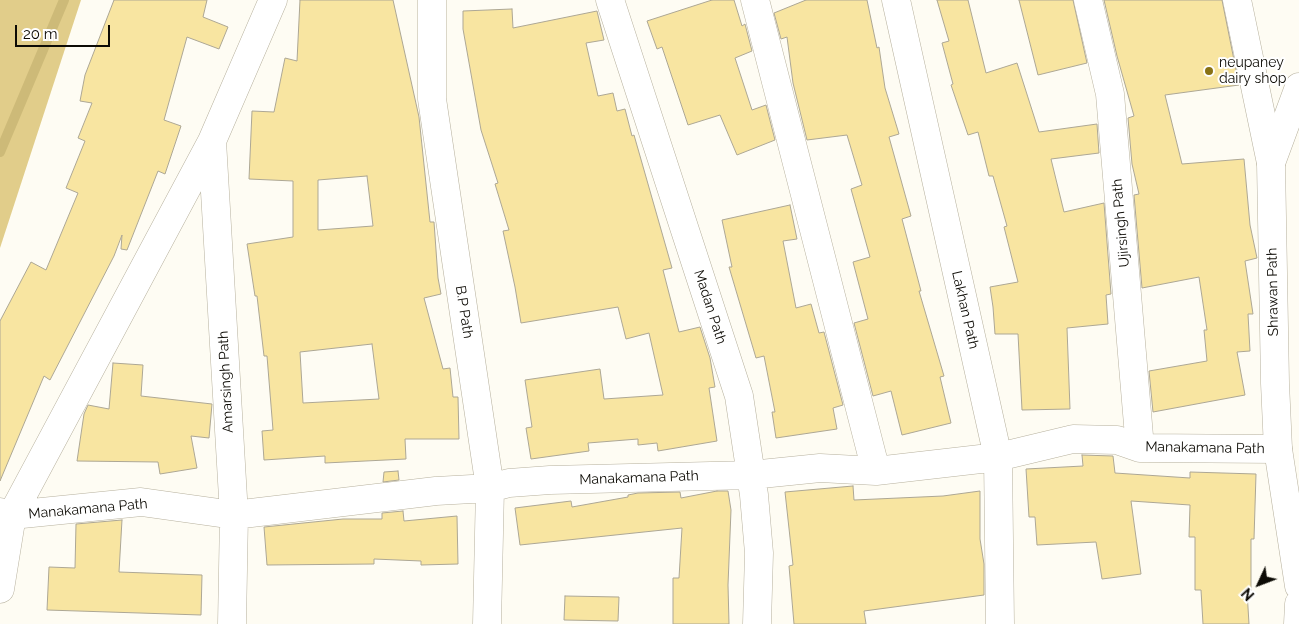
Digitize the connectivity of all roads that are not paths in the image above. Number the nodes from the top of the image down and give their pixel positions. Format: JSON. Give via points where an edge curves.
{"nodes":[{"id":1,"x":273,"y":0,"type":"edge"},
{"id":2,"x":432,"y":0,"type":"edge"},
{"id":3,"x":610,"y":0,"type":"edge"},
{"id":4,"x":755,"y":0,"type":"edge"},
{"id":5,"x":896,"y":0,"type":"edge"},
{"id":6,"x":1088,"y":0,"type":"edge"},
{"id":7,"x":1237,"y":0,"type":"edge"},
{"id":8,"x":1299,"y":87,"type":"edge"},
{"id":9,"x":212,"y":141,"type":"junction"},
{"id":10,"x":1271,"y":163,"type":"junction"},
{"id":11,"x":1140,"y":448,"type":"junction"},
{"id":12,"x":1278,"y":449,"type":"junction"},
{"id":13,"x":998,"y":457,"type":"junction"},
{"id":14,"x":876,"y":472,"type":"junction"},
{"id":15,"x":751,"y":475,"type":"junction"},
{"id":16,"x":490,"y":488,"type":"junction"},
{"id":17,"x":6,"y":514,"type":"edge"},
{"id":18,"x":234,"y":515,"type":"junction"},
{"id":19,"x":1299,"y":586,"type":"edge"},
{"id":20,"x":0,"y":589,"type":"edge"},
{"id":21,"x":1299,"y":604,"type":"edge"},
{"id":22,"x":232,"y":624,"type":"edge"},
{"id":23,"x":487,"y":624,"type":"edge"},
{"id":24,"x":757,"y":624,"type":"edge"},
{"id":25,"x":1000,"y":624,"type":"edge"},
{"id":26,"x":1298,"y":624,"type":"edge"}],
"edges":[{"from":1,"to":9,"type":"street"},
{"from":2,"to":16,"type":"street","name":"B.P Path","via":[[432,99]]},
{"from":3,"to":15,"type":"street","name":"Madan Path","via":[[739,396]]},
{"from":4,"to":14,"type":"street"},
{"from":5,"to":13,"type":"street","name":"Lakhan Path"},
{"from":6,"to":11,"type":"street","name":"Ujirsingh Path","via":[[1110,94]]},
{"from":7,"to":10,"type":"street","name":"Shrawan Path"},
{"from":8,"to":10,"type":"street"},
{"from":9,"to":17,"type":"street"},
{"from":9,"to":18,"type":"street","name":"Amarsingh Path"},
{"from":10,"to":12,"type":"street","name":"Shrawan Path"},
{"from":11,"to":12,"type":"street","name":"Manakamana Path"},
{"from":11,"to":13,"type":"street","name":"Manakamana Path","via":[[1117,440],[1073,439]]},
{"from":12,"to":19,"type":"street","name":"Shrawan Path"},
{"from":13,"to":14,"type":"street","name":"Manakamana Path"},
{"from":13,"to":25,"type":"street","name":"Lakhan Path"},
{"from":14,"to":15,"type":"street","name":"Manakamana Path","via":[[820,468]]},
{"from":15,"to":16,"type":"street","name":"Manakamana Path","via":[[550,480]]},
{"from":15,"to":24,"type":"street","name":"Madan Path","via":[[759,553]]},
{"from":16,"to":18,"type":"street","name":"Manakamana Path","via":[[436,491]]},
{"from":16,"to":23,"type":"street","name":"B.P Path"},
{"from":17,"to":18,"type":"street","name":"Manakamana Path","via":[[141,502]]},
{"from":17,"to":20,"type":"street"},
{"from":18,"to":22,"type":"street","name":"Amarsingh Path"},
{"from":21,"to":26,"type":"street"}]}
